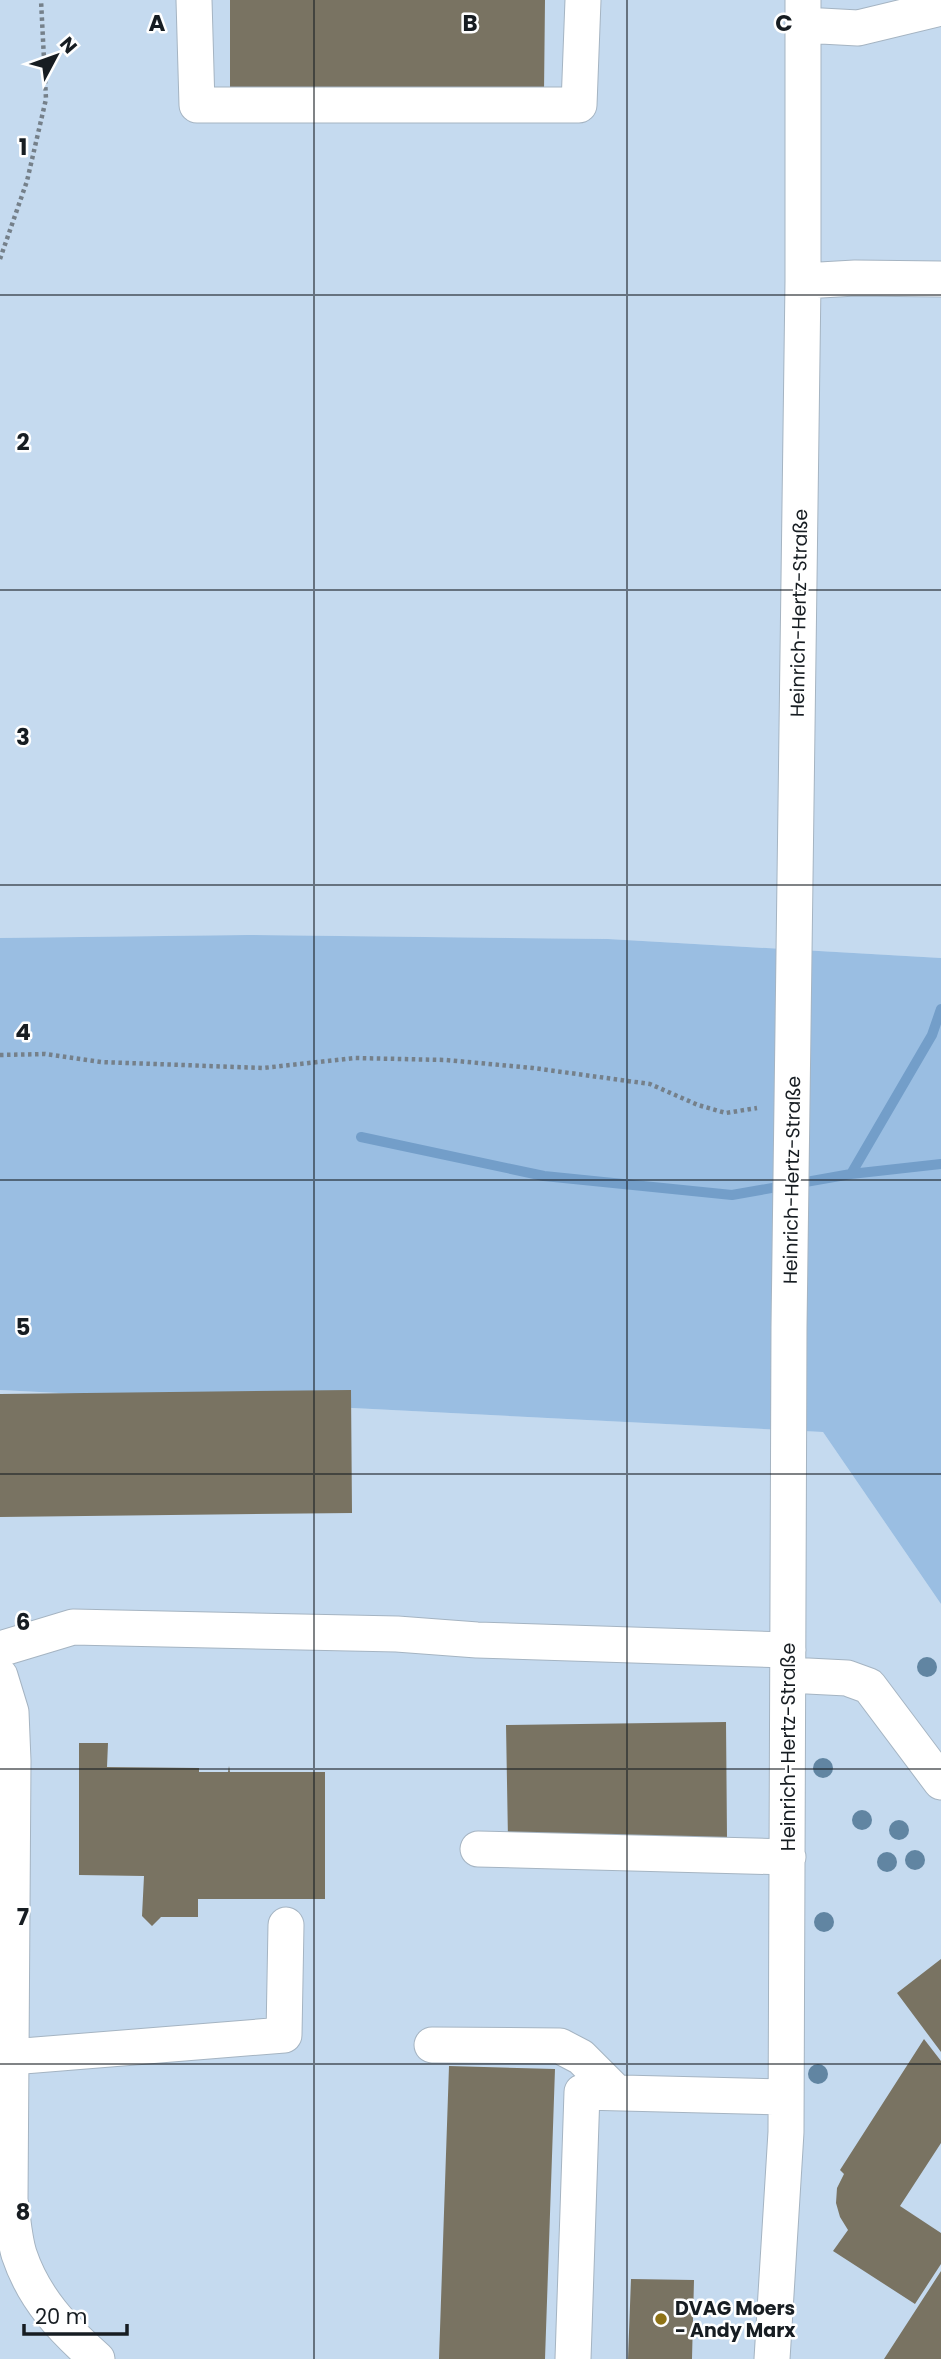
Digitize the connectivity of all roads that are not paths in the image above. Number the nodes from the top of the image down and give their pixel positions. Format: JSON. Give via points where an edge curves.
{"nodes":[{"id":1,"x":194,"y":0,"type":"edge"},
{"id":2,"x":583,"y":0,"type":"edge"},
{"id":3,"x":941,"y":8,"type":"edge"},
{"id":4,"x":803,"y":13,"type":"edge"},
{"id":5,"x":941,"y":279,"type":"edge"},
{"id":6,"x":803,"y":281,"type":"junction"},
{"id":7,"x":0,"y":1649,"type":"edge"},
{"id":8,"x":788,"y":1662,"type":"junction"},
{"id":9,"x":0,"y":1676,"type":"edge"},
{"id":10,"x":941,"y":1782,"type":"edge"},
{"id":11,"x":478,"y":1849,"type":"dead end"},
{"id":12,"x":788,"y":1857,"type":"junction"},
{"id":13,"x":286,"y":1925,"type":"dead end"},
{"id":14,"x":432,"y":2045,"type":"dead end"},
{"id":15,"x":10,"y":2057,"type":"junction"},
{"id":16,"x":616,"y":2092,"type":"junction"},
{"id":17,"x":786,"y":2097,"type":"junction"},
{"id":18,"x":97,"y":2359,"type":"edge"},
{"id":19,"x":573,"y":2359,"type":"edge"},
{"id":20,"x":772,"y":2359,"type":"edge"}],
"edges":[{"from":1,"to":2,"type":"street","via":[[197,106],[224,106],[579,105]]},
{"from":3,"to":4,"type":"street","via":[[858,28]]},
{"from":4,"to":6,"type":"street","name":"Heinrich-Hertz-Straße"},
{"from":5,"to":6,"type":"street"},
{"from":6,"to":8,"type":"street","name":"Heinrich-Hertz-Straße"},
{"from":7,"to":8,"type":"street","via":[[73,1627],[397,1634]]},
{"from":8,"to":10,"type":"street","via":[[869,1686]]},
{"from":8,"to":12,"type":"street","name":"Heinrich-Hertz-Straße"},
{"from":9,"to":15,"type":"street","via":[[11,1712],[13,1762]]},
{"from":11,"to":12,"type":"street"},
{"from":12,"to":17,"type":"street","name":"Heinrich-Hertz-Straße"},
{"from":13,"to":15,"type":"street","via":[[284,2035]]},
{"from":14,"to":16,"type":"street","via":[[560,2046],[581,2057]]},
{"from":15,"to":18,"type":"street","via":[[10,2200],[19,2254],[44,2306]]},
{"from":16,"to":17,"type":"street"},
{"from":16,"to":19,"type":"street","via":[[582,2092]]},
{"from":17,"to":20,"type":"street","name":"Heinrich-Hertz-Straße"}]}
